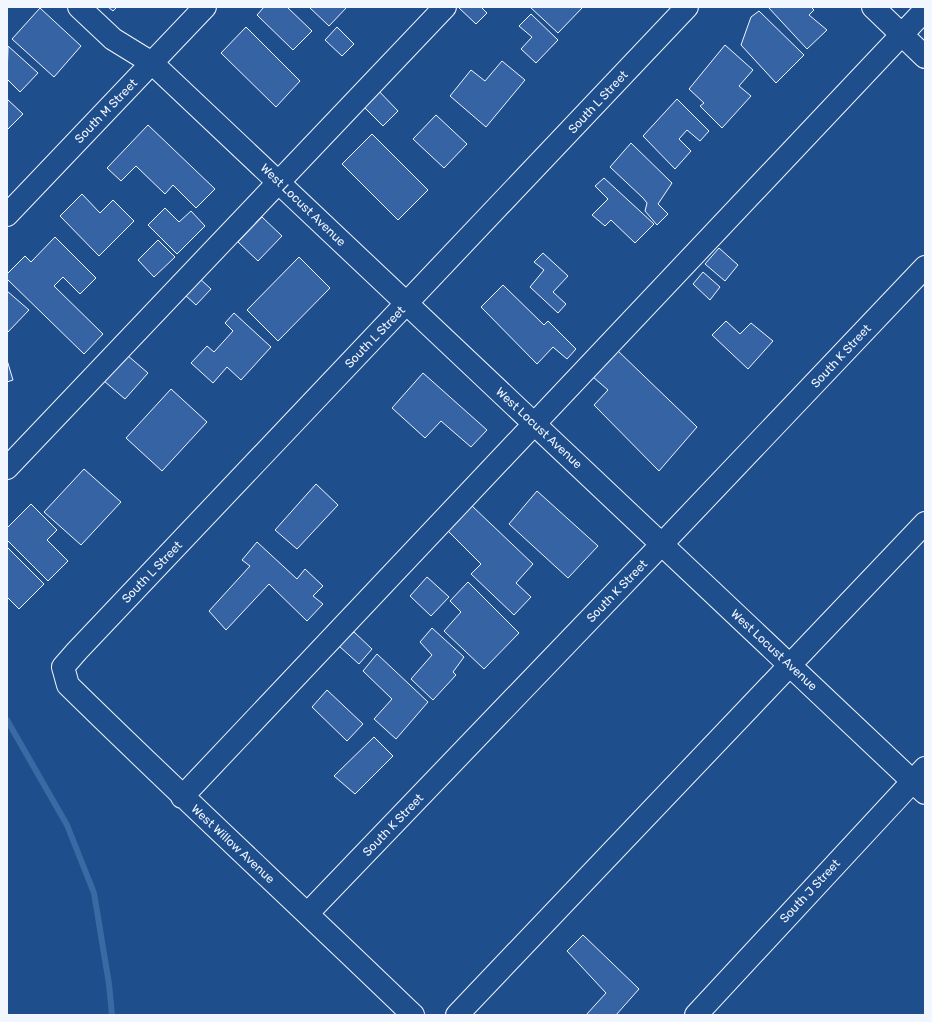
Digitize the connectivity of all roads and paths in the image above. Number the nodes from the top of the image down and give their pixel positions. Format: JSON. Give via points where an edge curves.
{"nodes":[{"id":1,"x":79,"y":7,"type":"edge"},
{"id":2,"x":205,"y":7,"type":"edge"},
{"id":3,"x":445,"y":7,"type":"edge"},
{"id":4,"x":687,"y":7,"type":"edge"},
{"id":5,"x":873,"y":7,"type":"edge"},
{"id":6,"x":925,"y":10,"type":"edge"},
{"id":7,"x":902,"y":34,"type":"junction"},
{"id":8,"x":925,"y":57,"type":"edge"},
{"id":9,"x":152,"y":63,"type":"junction"},
{"id":10,"x":280,"y":182,"type":"junction"},
{"id":11,"x":7,"y":215,"type":"edge"},
{"id":12,"x":925,"y":267,"type":"edge"},
{"id":13,"x":406,"y":304,"type":"junction"},
{"id":14,"x":535,"y":424,"type":"junction"},
{"id":15,"x":7,"y":468,"type":"edge"},
{"id":16,"x":925,"y":523,"type":"edge"},
{"id":17,"x":662,"y":544,"type":"junction"},
{"id":18,"x":791,"y":666,"type":"junction"},
{"id":19,"x":63,"y":667,"type":"joint"},
{"id":20,"x":921,"y":781,"type":"edge"},
{"id":21,"x":182,"y":796,"type":"junction"},
{"id":22,"x":308,"y":913,"type":"junction"},
{"id":23,"x":413,"y":1015,"type":"edge"},
{"id":24,"x":457,"y":1015,"type":"edge"},
{"id":25,"x":696,"y":1015,"type":"edge"}],
"edges":[{"from":1,"to":9,"type":"street","name":"West Locust Avenue","via":[[113,39]]},
{"from":2,"to":9,"type":"street","name":"South M Street"},
{"from":3,"to":10,"type":"street"},
{"from":4,"to":13,"type":"street","name":"South L Street"},
{"from":5,"to":7,"type":"street"},
{"from":6,"to":7,"type":"street"},
{"from":7,"to":8,"type":"street"},
{"from":7,"to":14,"type":"street"},
{"from":9,"to":10,"type":"street","name":"West Locust Avenue"},
{"from":9,"to":11,"type":"street","name":"South M Street"},
{"from":10,"to":13,"type":"street","name":"West Locust Avenue"},
{"from":10,"to":15,"type":"street"},
{"from":12,"to":17,"type":"street","name":"South K Street"},
{"from":13,"to":14,"type":"street","name":"West Locust Avenue"},
{"from":13,"to":19,"type":"street","name":"South L Street","via":[[76,650]]},
{"from":14,"to":17,"type":"street","name":"West Locust Avenue"},
{"from":14,"to":21,"type":"street"},
{"from":16,"to":18,"type":"street"},
{"from":17,"to":18,"type":"street","name":"West Locust Avenue"},
{"from":17,"to":22,"type":"street","name":"South K Street"},
{"from":18,"to":20,"type":"street","name":"West Locust Avenue"},
{"from":18,"to":24,"type":"street"},
{"from":19,"to":21,"type":"street","name":"West Willow Avenue","via":[[68,684]]},
{"from":20,"to":25,"type":"street","name":"South J Street"},
{"from":21,"to":22,"type":"street","name":"West Willow Avenue"},
{"from":22,"to":23,"type":"street","name":"West Willow Avenue"}]}
